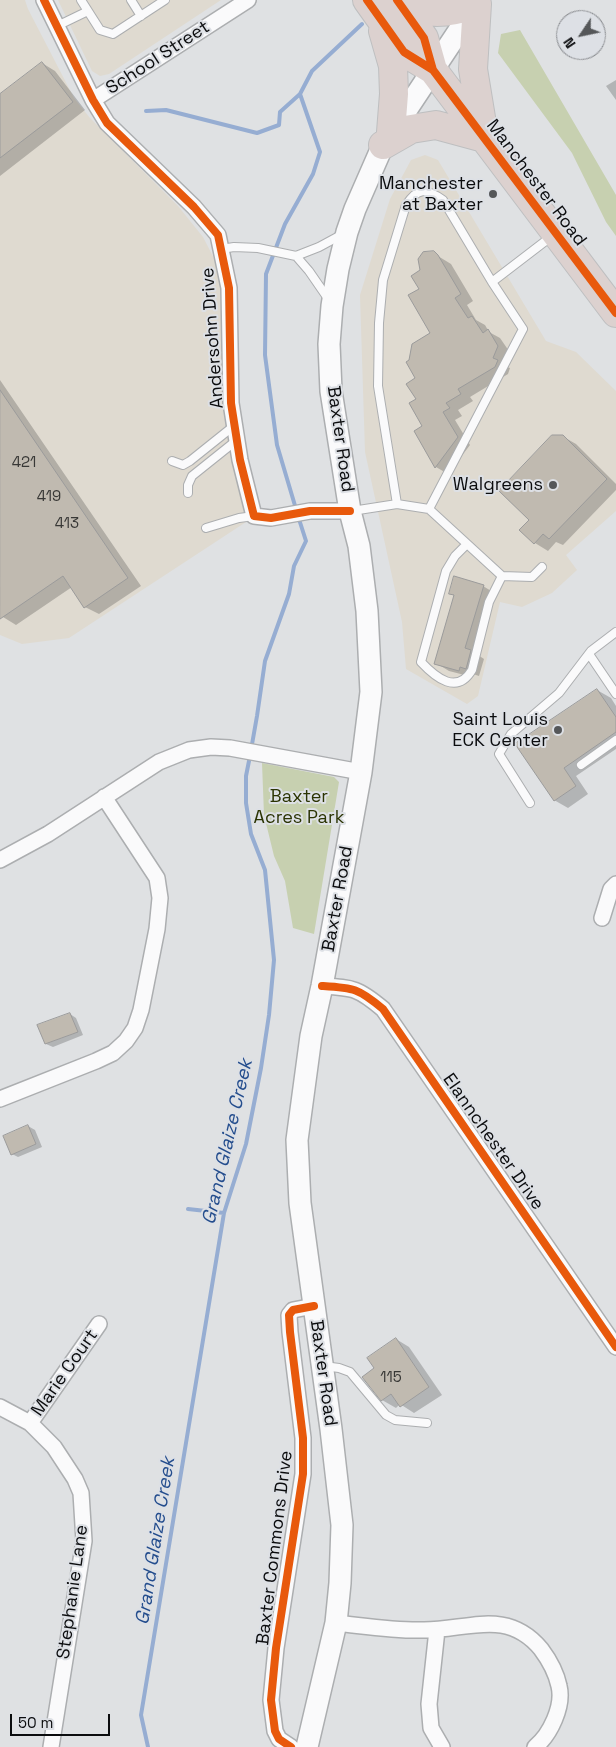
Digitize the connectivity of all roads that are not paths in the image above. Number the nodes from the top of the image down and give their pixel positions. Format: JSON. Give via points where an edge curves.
{"nodes":[{"id":1,"x":44,"y":0,"type":"edge"},
{"id":2,"x":81,"y":0,"type":"edge"},
{"id":3,"x":131,"y":0,"type":"edge"},
{"id":4,"x":165,"y":0,"type":"edge"},
{"id":5,"x":246,"y":1,"type":"edge"},
{"id":6,"x":478,"y":2,"type":"edge"},
{"id":7,"x":385,"y":5,"type":"edge"},
{"id":8,"x":88,"y":11,"type":"junction"},
{"id":9,"x":141,"y":16,"type":"junction"},
{"id":10,"x":57,"y":26,"type":"junction"},
{"id":11,"x":433,"y":70,"type":"junction"},
{"id":12,"x":92,"y":100,"type":"junction"},
{"id":13,"x":484,"y":138,"type":"junction"},
{"id":14,"x":387,"y":139,"type":"junction"},
{"id":15,"x":347,"y":232,"type":"junction"},
{"id":16,"x":556,"y":233,"type":"junction"},
{"id":17,"x":221,"y":249,"type":"junction"},
{"id":18,"x":296,"y":256,"type":"junction"},
{"id":19,"x":492,"y":282,"type":"junction"},
{"id":20,"x":332,"y":306,"type":"junction"},
{"id":21,"x":616,"y":313,"type":"edge"},
{"id":22,"x":236,"y":433,"type":"junction"},
{"id":23,"x":172,"y":461,"type":"dead end"},
{"id":24,"x":188,"y":493,"type":"dead end"},
{"id":25,"x":397,"y":504,"type":"junction"},
{"id":26,"x":429,"y":509,"type":"junction"},
{"id":27,"x":350,"y":511,"type":"junction"},
{"id":28,"x":254,"y":516,"type":"junction"},
{"id":29,"x":206,"y":528,"type":"dead end"},
{"id":30,"x":467,"y":544,"type":"junction"},
{"id":31,"x":542,"y":567,"type":"dead end"},
{"id":32,"x":502,"y":576,"type":"junction"},
{"id":33,"x":616,"y":632,"type":"edge"},
{"id":34,"x":589,"y":654,"type":"junction"},
{"id":35,"x":616,"y":694,"type":"edge"},
{"id":36,"x":616,"y":740,"type":"edge"},
{"id":37,"x":581,"y":765,"type":"dead end"},
{"id":38,"x":361,"y":772,"type":"junction"},
{"id":39,"x":104,"y":797,"type":"junction"},
{"id":40,"x":530,"y":803,"type":"dead end"},
{"id":41,"x":0,"y":860,"type":"edge"},
{"id":42,"x":616,"y":884,"type":"edge"},
{"id":43,"x":602,"y":918,"type":"dead end"},
{"id":44,"x":322,"y":986,"type":"junction"},
{"id":45,"x":0,"y":1098,"type":"edge"},
{"id":46,"x":314,"y":1306,"type":"junction"},
{"id":47,"x":99,"y":1324,"type":"dead end"},
{"id":48,"x":616,"y":1348,"type":"edge"},
{"id":49,"x":323,"y":1366,"type":"junction"},
{"id":50,"x":0,"y":1407,"type":"edge"},
{"id":51,"x":30,"y":1423,"type":"junction"},
{"id":52,"x":427,"y":1423,"type":"dead end"},
{"id":53,"x":336,"y":1623,"type":"junction"},
{"id":54,"x":437,"y":1630,"type":"junction"},
{"id":55,"x":50,"y":1747,"type":"edge"},
{"id":56,"x":291,"y":1747,"type":"edge"},
{"id":57,"x":307,"y":1747,"type":"edge"},
{"id":58,"x":442,"y":1747,"type":"edge"},
{"id":59,"x":535,"y":1747,"type":"edge"}],
"edges":[{"from":1,"to":10,"type":"street","name":"Andersohn Drive"},
{"from":2,"to":8,"type":"lane"},
{"from":3,"to":9,"type":"lane"},
{"from":4,"to":9,"type":"lane"},
{"from":5,"to":12,"type":"street","name":"School Street"},
{"from":6,"to":7,"type":"highway","via":[[443,12]]},
{"from":6,"to":11,"type":"main road","name":"Baxter Road"},
{"from":6,"to":13,"type":"highway","via":[[473,68]]},
{"from":7,"to":11,"type":"highway","name":"Manchester Road","via":[[404,52]]},
{"from":7,"to":14,"type":"highway","via":[[394,94]]},
{"from":8,"to":9,"type":"lane","via":[[100,30],[113,34]]},
{"from":8,"to":10,"type":"lane"},
{"from":10,"to":12,"type":"street","name":"Andersohn Drive"},
{"from":11,"to":13,"type":"highway","name":"Manchester Road"},
{"from":11,"to":14,"type":"main road","name":"Baxter Road"},
{"from":12,"to":17,"type":"street","name":"Andersohn Drive","via":[[107,123],[208,222],[218,235]]},
{"from":13,"to":14,"type":"highway","via":[[436,125],[412,129]]},
{"from":13,"to":16,"type":"highway","name":"Manchester Road"},
{"from":14,"to":15,"type":"main road","name":"Baxter Road"},
{"from":15,"to":18,"type":"lane","via":[[319,248]]},
{"from":15,"to":20,"type":"main road","name":"Baxter Road"},
{"from":16,"to":19,"type":"lane"},
{"from":16,"to":21,"type":"highway","name":"Manchester Road"},
{"from":17,"to":18,"type":"lane","name":"Andersohn Drive","via":[[258,248]]},
{"from":17,"to":22,"type":"street","name":"Andersohn Drive","via":[[228,288],[230,377]]},
{"from":18,"to":20,"type":"lane"},
{"from":19,"to":25,"type":"lane","via":[[443,200],[432,192],[421,191],[412,196],[406,205],[383,280],[378,323],[378,386]]},
{"from":19,"to":26,"type":"lane","via":[[523,329]]},
{"from":20,"to":27,"type":"main road","name":"Baxter Road","via":[[329,344],[331,391]]},
{"from":22,"to":23,"type":"lane","via":[[190,461],[183,464]]},
{"from":22,"to":24,"type":"lane","via":[[192,476]]},
{"from":22,"to":28,"type":"street","name":"Andersohn Drive"},
{"from":25,"to":26,"type":"lane"},
{"from":25,"to":27,"type":"lane"},
{"from":26,"to":30,"type":"lane"},
{"from":27,"to":28,"type":"street","via":[[310,511],[271,518]]},
{"from":27,"to":38,"type":"main road","name":"Baxter Road","via":[[359,546],[367,611],[371,692]]},
{"from":28,"to":29,"type":"lane"},
{"from":30,"to":32,"type":"lane"},
{"from":30,"to":32,"type":"lane","via":[[446,571],[421,662],[437,678],[456,683],[468,677],[489,602]]},
{"from":31,"to":32,"type":"lane","via":[[532,577]]},
{"from":33,"to":34,"type":"lane"},
{"from":34,"to":35,"type":"lane"},
{"from":34,"to":40,"type":"lane","via":[[558,693],[512,734],[498,754]]},
{"from":36,"to":37,"type":"lane"},
{"from":38,"to":39,"type":"street","via":[[276,755],[211,747],[189,750],[159,762]]},
{"from":38,"to":44,"type":"main road","name":"Baxter Road"},
{"from":39,"to":41,"type":"street","via":[[48,834]]},
{"from":39,"to":45,"type":"street","via":[[157,878],[160,898],[157,929],[135,1028],[113,1053]]},
{"from":42,"to":43,"type":"street","via":[[611,889]]},
{"from":44,"to":46,"type":"main road","name":"Baxter Road","via":[[311,1036],[297,1140],[300,1202]]},
{"from":44,"to":48,"type":"street","name":"Elannchester Drive","via":[[360,991],[383,1009]]},
{"from":46,"to":49,"type":"main road","name":"Baxter Road"},
{"from":46,"to":56,"type":"street","name":"Baxter Commons Drive","via":[[293,1310],[289,1315],[303,1438],[303,1474],[271,1700],[275,1731]]},
{"from":47,"to":51,"type":"street","name":"Marie Court"},
{"from":49,"to":52,"type":"lane","via":[[350,1372],[386,1415],[395,1420]]},
{"from":49,"to":53,"type":"main road","name":"Baxter Road","via":[[342,1525]]},
{"from":50,"to":51,"type":"street","name":"Stephanie Lane"},
{"from":51,"to":55,"type":"street","name":"Stephanie Lane","via":[[66,1463],[81,1493],[83,1508],[84,1541]]},
{"from":53,"to":54,"type":"street","via":[[408,1631]]},
{"from":53,"to":57,"type":"main road","name":"Baxter Road"},
{"from":54,"to":58,"type":"street","via":[[429,1704],[431,1728]]},
{"from":54,"to":59,"type":"street","via":[[499,1624],[532,1639],[557,1674],[561,1692],[554,1724]]}]}
